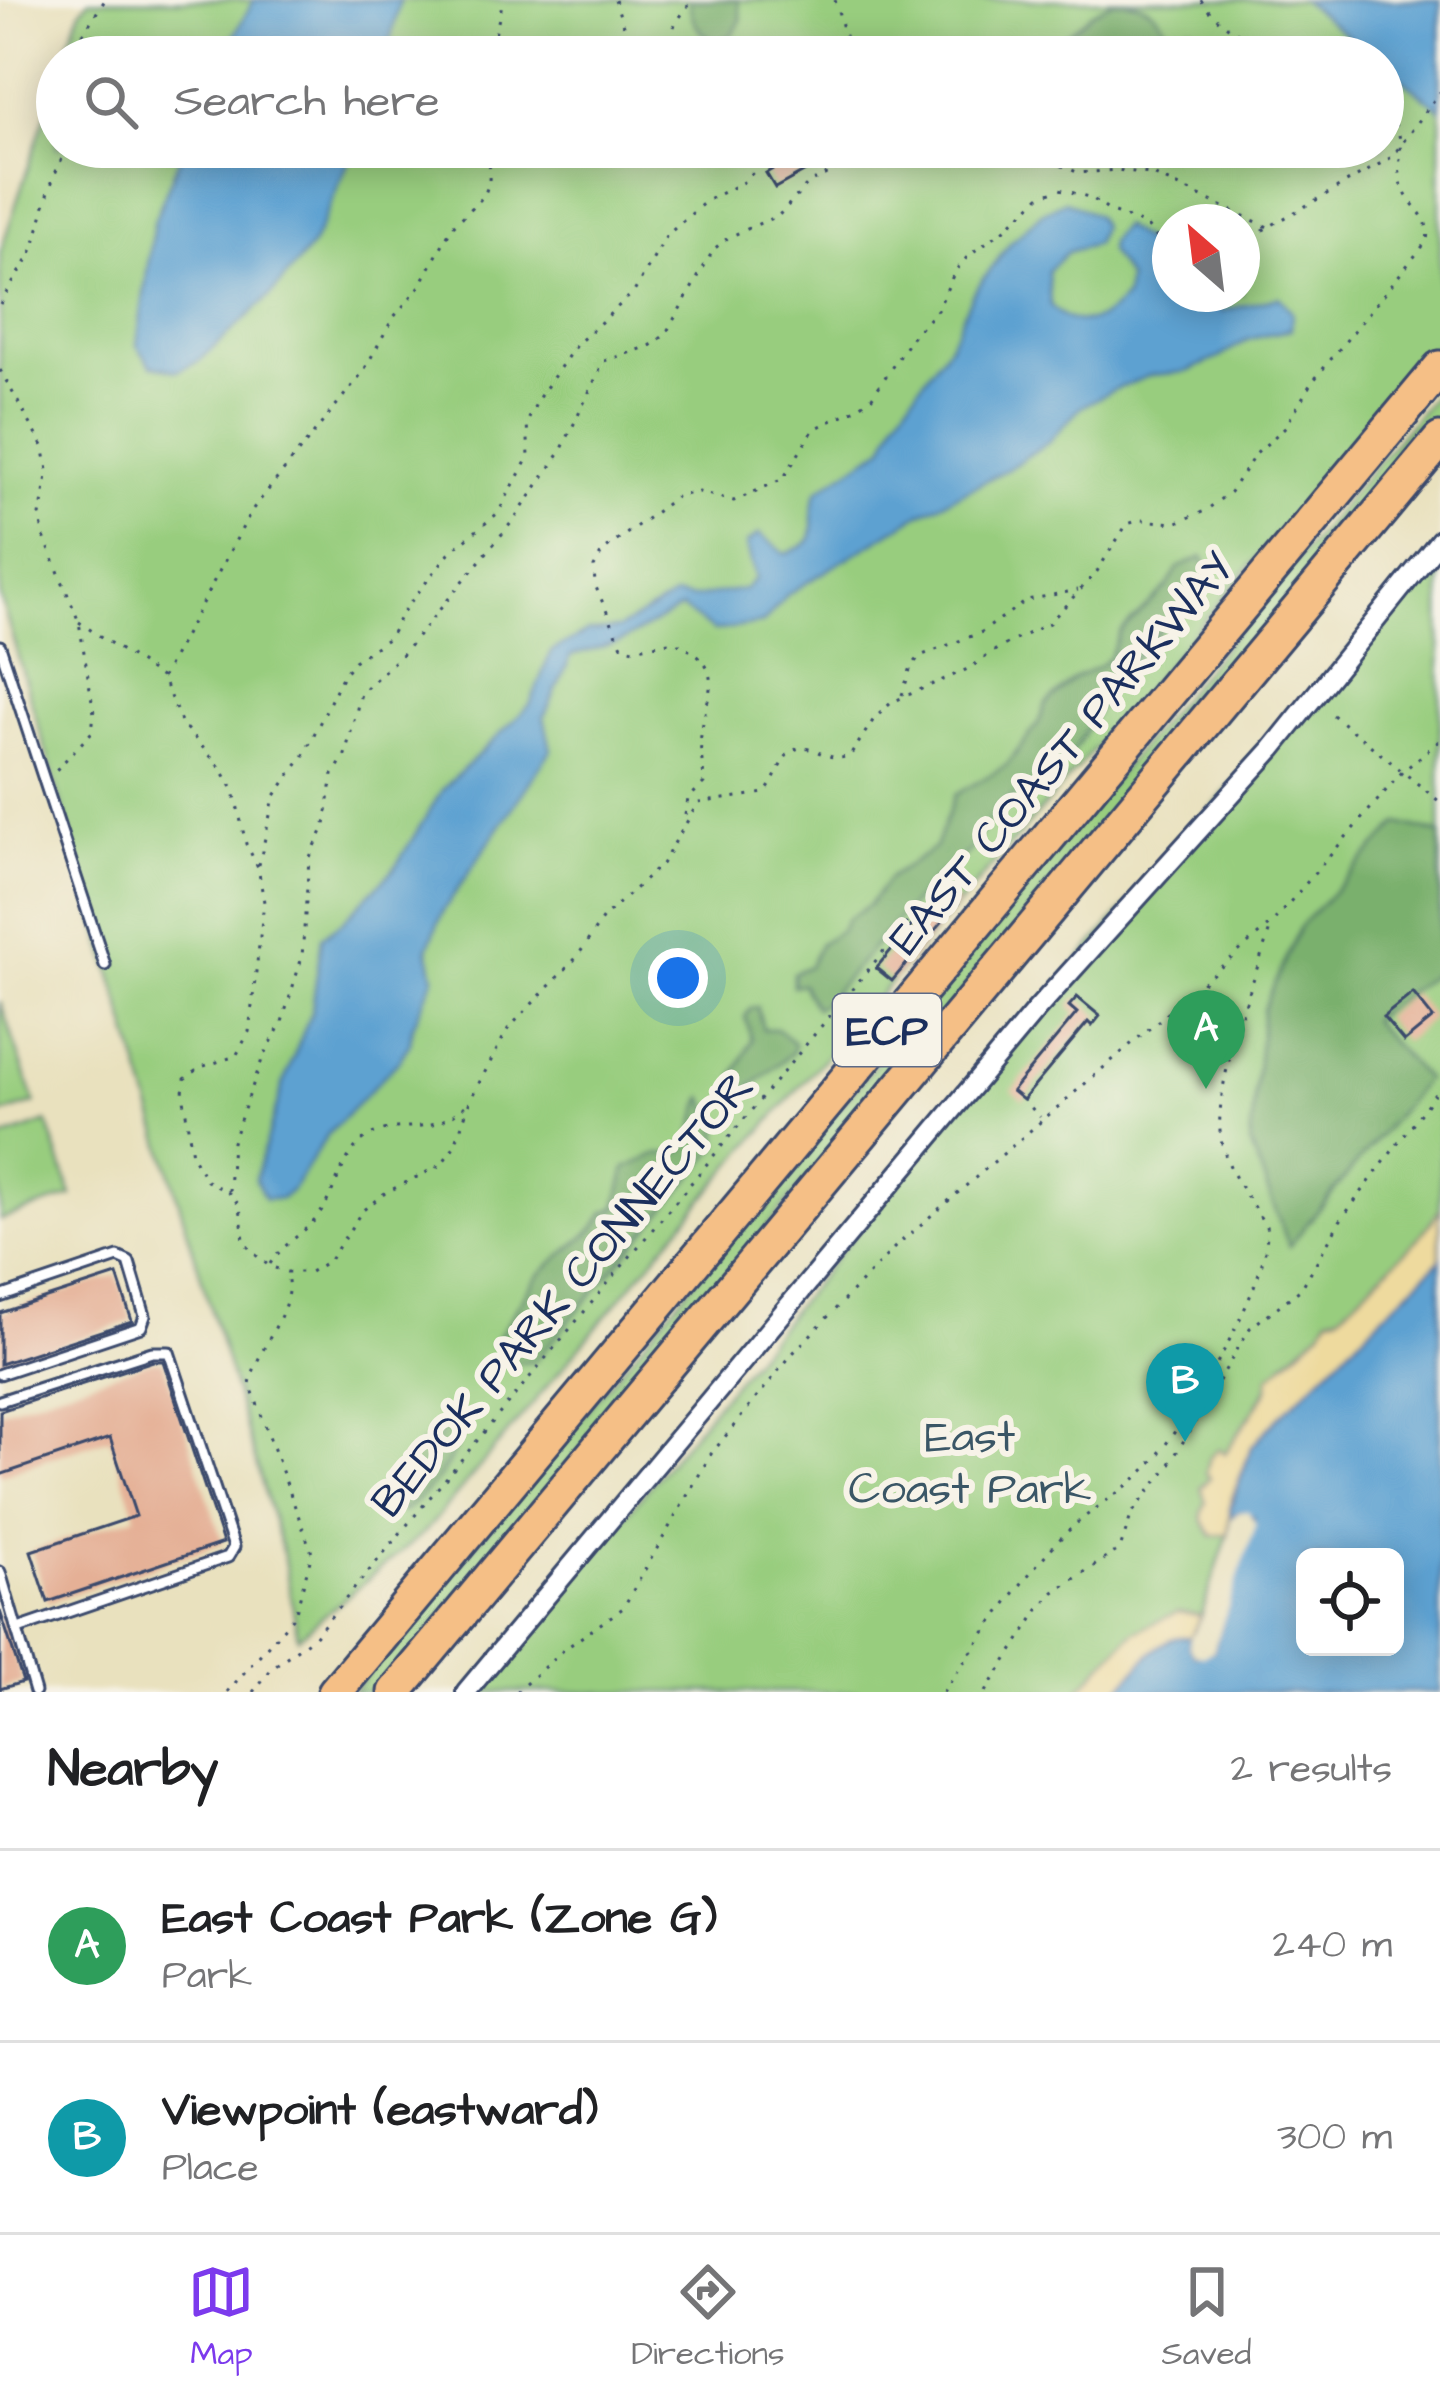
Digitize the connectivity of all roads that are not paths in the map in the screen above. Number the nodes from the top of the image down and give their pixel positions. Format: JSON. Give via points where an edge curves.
{"nodes":[{"id":1,"x":1440,"y":368,"type":"edge"},
{"id":2,"x":1440,"y":440,"type":"edge"},
{"id":3,"x":1440,"y":541,"type":"edge"},
{"id":4,"x":0,"y":646,"type":"edge"},
{"id":5,"x":105,"y":965,"type":"dead end"},
{"id":6,"x":0,"y":1297,"type":"edge"},
{"id":7,"x":0,"y":1374,"type":"edge"},
{"id":8,"x":0,"y":1401,"type":"edge"},
{"id":9,"x":0,"y":1572,"type":"edge"},
{"id":10,"x":18,"y":1629,"type":"junction"},
{"id":11,"x":35,"y":1692,"type":"edge"},
{"id":12,"x":334,"y":1692,"type":"edge"},
{"id":13,"x":395,"y":1692,"type":"edge"},
{"id":14,"x":466,"y":1692,"type":"edge"}],
"edges":[{"from":1,"to":12,"type":"highway","name":"EAST COAST PARKWAY","number":"ECP"},
{"from":2,"to":13,"type":"highway","name":"EAST COAST PARKWAY","number":"ECP"},
{"from":3,"to":14,"type":"street","via":[[1272,749],[1036,1010]]},
{"from":4,"to":5,"type":"lane"},
{"from":6,"to":7,"type":"lane","via":[[118,1257],[129,1262],[146,1316],[141,1327]]},
{"from":8,"to":10,"type":"lane","via":[[170,1352],[234,1547],[228,1557]]},
{"from":9,"to":10,"type":"lane"},
{"from":10,"to":11,"type":"lane"}]}
